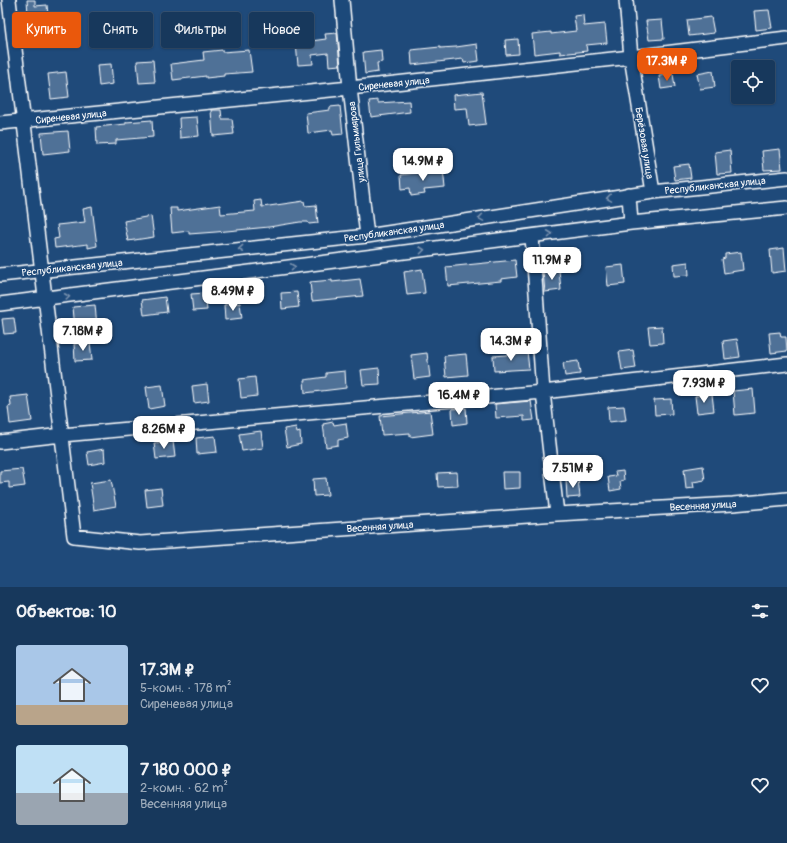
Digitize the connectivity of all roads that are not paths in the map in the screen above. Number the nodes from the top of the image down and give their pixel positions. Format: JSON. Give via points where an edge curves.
{"nodes":[{"id":1,"x":9,"y":0,"type":"edge"},
{"id":2,"x":342,"y":0,"type":"edge"},
{"id":3,"x":626,"y":0,"type":"edge"},
{"id":4,"x":787,"y":38,"type":"edge"},
{"id":5,"x":631,"y":57,"type":"junction"},
{"id":6,"x":350,"y":88,"type":"junction"},
{"id":7,"x":23,"y":121,"type":"junction"},
{"id":8,"x":0,"y":123,"type":"edge"},
{"id":9,"x":787,"y":178,"type":"edge"},
{"id":10,"x":653,"y":192,"type":"junction"},
{"id":11,"x":629,"y":195,"type":"junction"},
{"id":12,"x":787,"y":208,"type":"edge"},
{"id":13,"x":631,"y":224,"type":"junction"},
{"id":14,"x":368,"y":236,"type":"junction"},
{"id":15,"x":532,"y":236,"type":"junction"},
{"id":16,"x":41,"y":271,"type":"junction"},
{"id":17,"x":0,"y":275,"type":"edge"},
{"id":18,"x":45,"y":299,"type":"junction"},
{"id":19,"x":0,"y":304,"type":"edge"},
{"id":20,"x":787,"y":364,"type":"edge"},
{"id":21,"x":543,"y":392,"type":"junction"},
{"id":22,"x":62,"y":435,"type":"junction"},
{"id":23,"x":0,"y":442,"type":"edge"},
{"id":24,"x":787,"y":499,"type":"edge"},
{"id":25,"x":557,"y":514,"type":"junction"}],
"edges":[{"from":1,"to":7,"type":"street","name":"Весенняя улица"},
{"from":2,"to":6,"type":"street","name":"улица Гильмиярова"},
{"from":3,"to":5,"type":"street","name":"Берёзовая улица"},
{"from":4,"to":5,"type":"street","name":"Сиреневая улица"},
{"from":5,"to":6,"type":"street","name":"Сиреневая улица"},
{"from":5,"to":10,"type":"street","name":"Берёзовая улица"},
{"from":6,"to":7,"type":"street","name":"Сиреневая улица"},
{"from":6,"to":14,"type":"street","name":"улица Гильмиярова"},
{"from":7,"to":8,"type":"street","name":"Сиреневая улица"},
{"from":7,"to":16,"type":"street","name":"Весенняя улица"},
{"from":9,"to":10,"type":"street","name":"Республиканская улица"},
{"from":10,"to":11,"type":"street","name":"Республиканская улица"},
{"from":11,"to":13,"type":"street"},
{"from":11,"to":14,"type":"street","name":"Республиканская улица","one_way":true},
{"from":12,"to":13,"type":"street"},
{"from":15,"to":13,"type":"street","one_way":true},
{"from":14,"to":16,"type":"street","name":"Республиканская улица","one_way":true},
{"from":18,"to":15,"type":"street","one_way":true},
{"from":15,"to":21,"type":"street"},
{"from":16,"to":17,"type":"street","name":"Республиканская улица"},
{"from":16,"to":18,"type":"street","name":"Весенняя улица"},
{"from":18,"to":19,"type":"street"},
{"from":18,"to":22,"type":"street","name":"Весенняя улица"},
{"from":20,"to":21,"type":"street"},
{"from":21,"to":22,"type":"street"},
{"from":21,"to":25,"type":"street"},
{"from":22,"to":23,"type":"street"},
{"from":22,"to":25,"type":"street","name":"Весенняя улица","via":[[74,536],[140,543]]},
{"from":24,"to":25,"type":"street","name":"Весенняя улица"}]}
